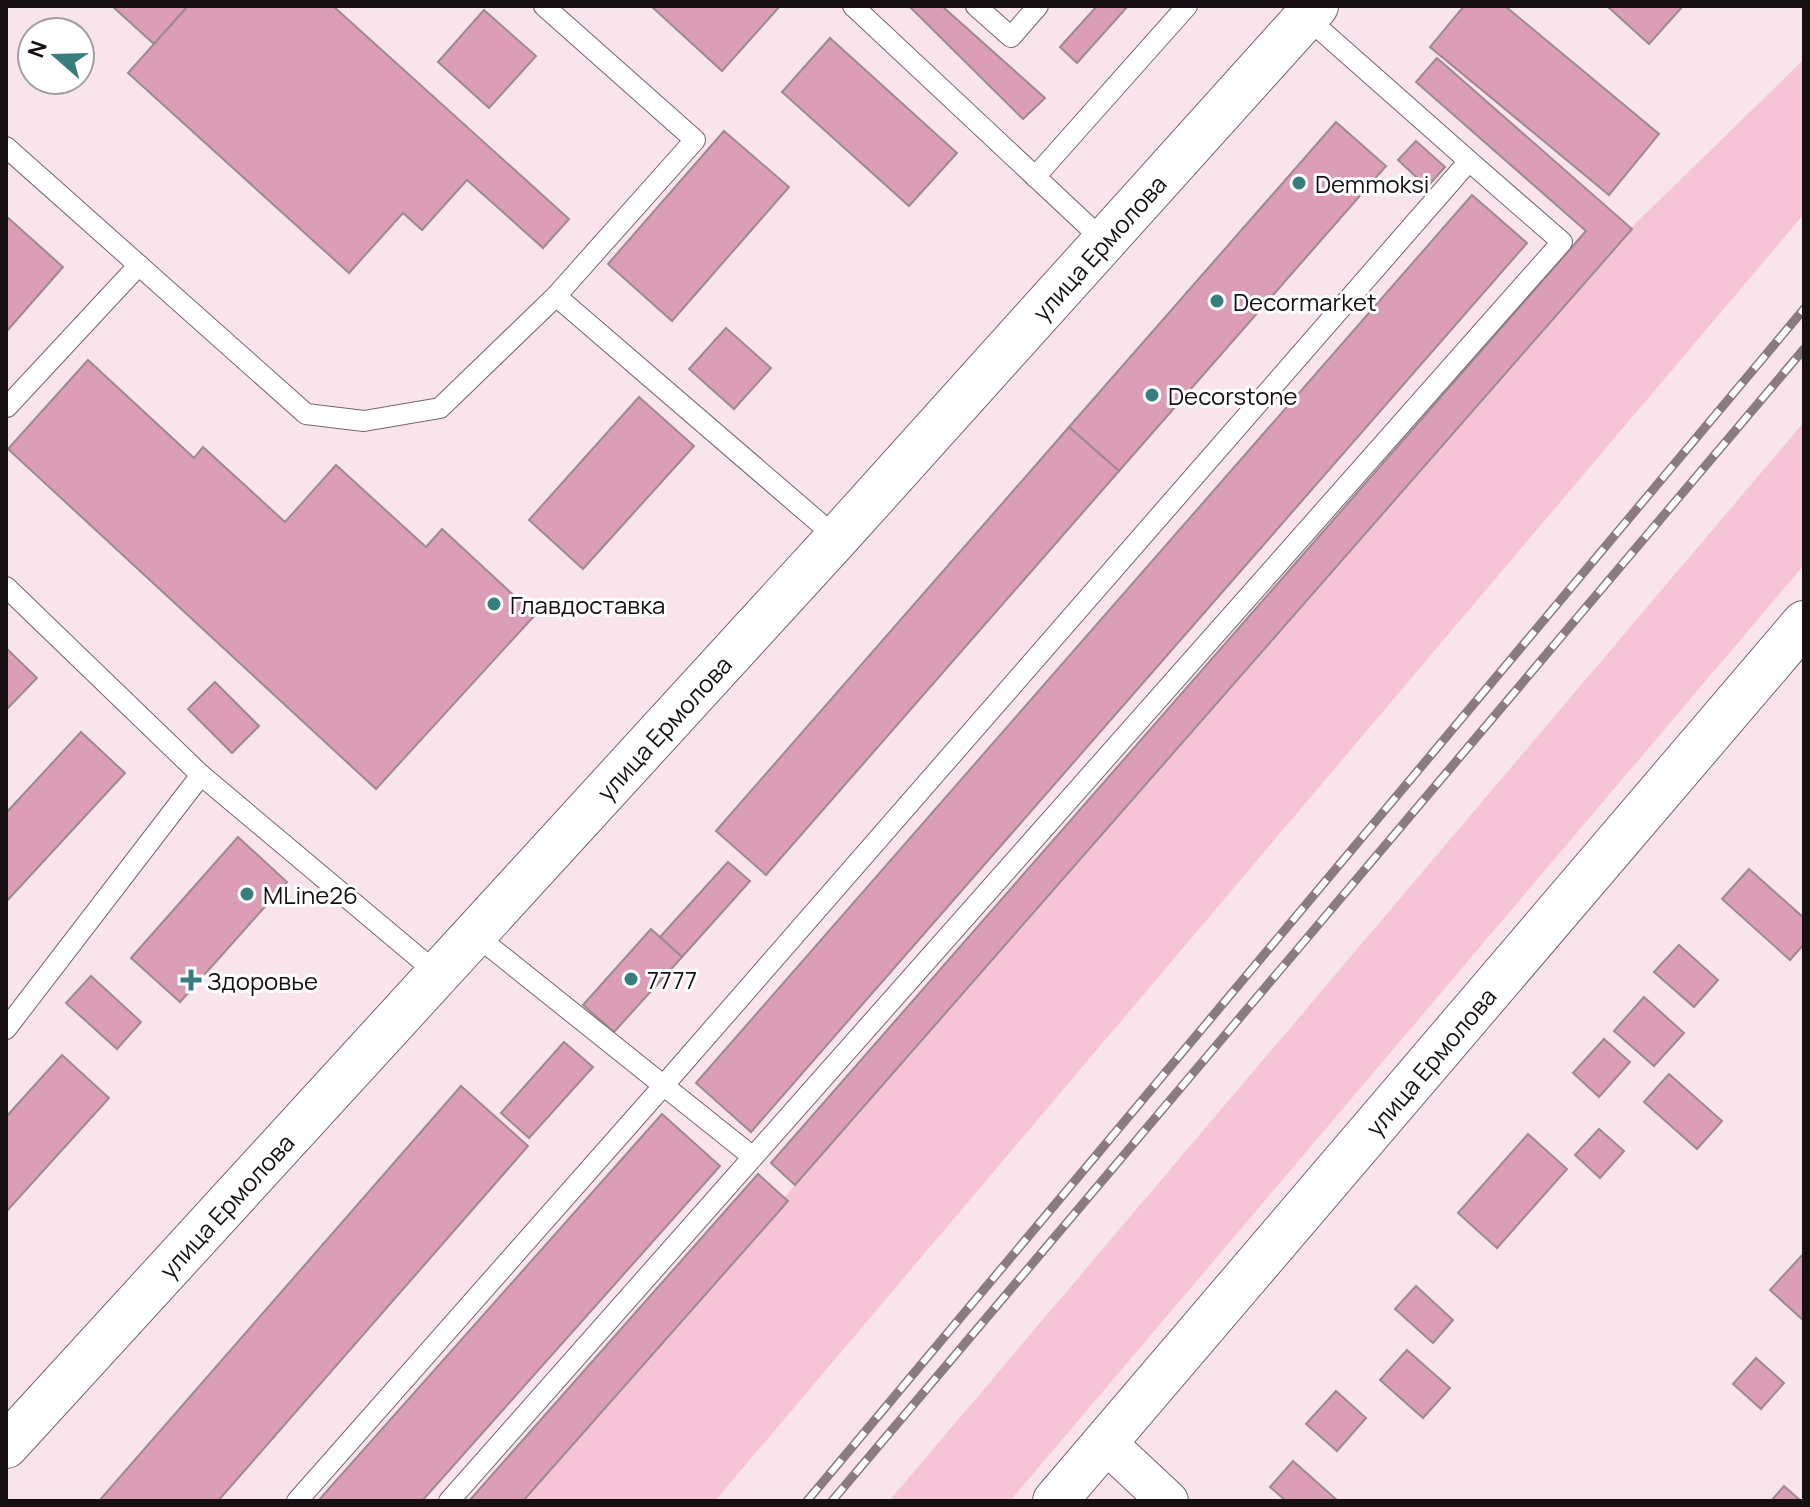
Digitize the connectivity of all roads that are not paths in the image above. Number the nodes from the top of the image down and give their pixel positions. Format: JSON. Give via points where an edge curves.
{"nodes":[{"id":1,"x":544,"y":6,"type":"edge"},
{"id":2,"x":853,"y":6,"type":"edge"},
{"id":3,"x":976,"y":6,"type":"edge"},
{"id":4,"x":1038,"y":6,"type":"edge"},
{"id":5,"x":1187,"y":6,"type":"edge"},
{"id":6,"x":1311,"y":12,"type":"edge"},
{"id":7,"x":6,"y":147,"type":"edge"},
{"id":8,"x":1469,"y":161,"type":"junction"},
{"id":9,"x":1035,"y":177,"type":"junction"},
{"id":10,"x":1105,"y":242,"type":"junction"},
{"id":11,"x":139,"y":265,"type":"junction"},
{"id":12,"x":556,"y":296,"type":"junction"},
{"id":13,"x":7,"y":407,"type":"edge"},
{"id":14,"x":837,"y":538,"type":"junction"},
{"id":15,"x":6,"y":587,"type":"edge"},
{"id":16,"x":1804,"y":623,"type":"edge"},
{"id":17,"x":201,"y":775,"type":"junction"},
{"id":18,"x":474,"y":934,"type":"junction"},
{"id":19,"x":438,"y":974,"type":"junction"},
{"id":20,"x":6,"y":1029,"type":"edge"},
{"id":21,"x":664,"y":1085,"type":"junction"},
{"id":22,"x":753,"y":1157,"type":"junction"},
{"id":23,"x":1106,"y":1443,"type":"junction"},
{"id":24,"x":6,"y":1446,"type":"edge"},
{"id":25,"x":297,"y":1501,"type":"edge"},
{"id":26,"x":449,"y":1501,"type":"edge"},
{"id":27,"x":1055,"y":1501,"type":"edge"},
{"id":28,"x":1168,"y":1501,"type":"edge"}],
"edges":[{"from":1,"to":12,"type":"lane","via":[[695,140]]},
{"from":2,"to":9,"type":"lane"},
{"from":3,"to":4,"type":"lane","via":[[1011,37]]},
{"from":5,"to":9,"type":"lane"},
{"from":6,"to":8,"type":"lane"},
{"from":6,"to":10,"type":"main road","name":"улица Ермолова"},
{"from":7,"to":11,"type":"lane"},
{"from":8,"to":21,"type":"lane"},
{"from":8,"to":22,"type":"lane","via":[[1562,242]]},
{"from":9,"to":10,"type":"lane"},
{"from":10,"to":14,"type":"main road","name":"улица Ермолова"},
{"from":11,"to":12,"type":"lane","via":[[306,414],[364,421],[440,408]]},
{"from":11,"to":13,"type":"lane"},
{"from":12,"to":14,"type":"lane"},
{"from":14,"to":18,"type":"main road","name":"улица Ермолова"},
{"from":15,"to":17,"type":"lane"},
{"from":16,"to":23,"type":"main road","name":"улица Ермолова"},
{"from":17,"to":19,"type":"lane"},
{"from":17,"to":20,"type":"lane"},
{"from":18,"to":19,"type":"main road","name":"улица Ермолова"},
{"from":18,"to":21,"type":"lane"},
{"from":19,"to":24,"type":"main road","name":"улица Ермолова"},
{"from":21,"to":22,"type":"lane"},
{"from":21,"to":25,"type":"lane"},
{"from":22,"to":26,"type":"lane"},
{"from":23,"to":27,"type":"main road","name":"улица Ермолова"},
{"from":23,"to":28,"type":"street"}]}
